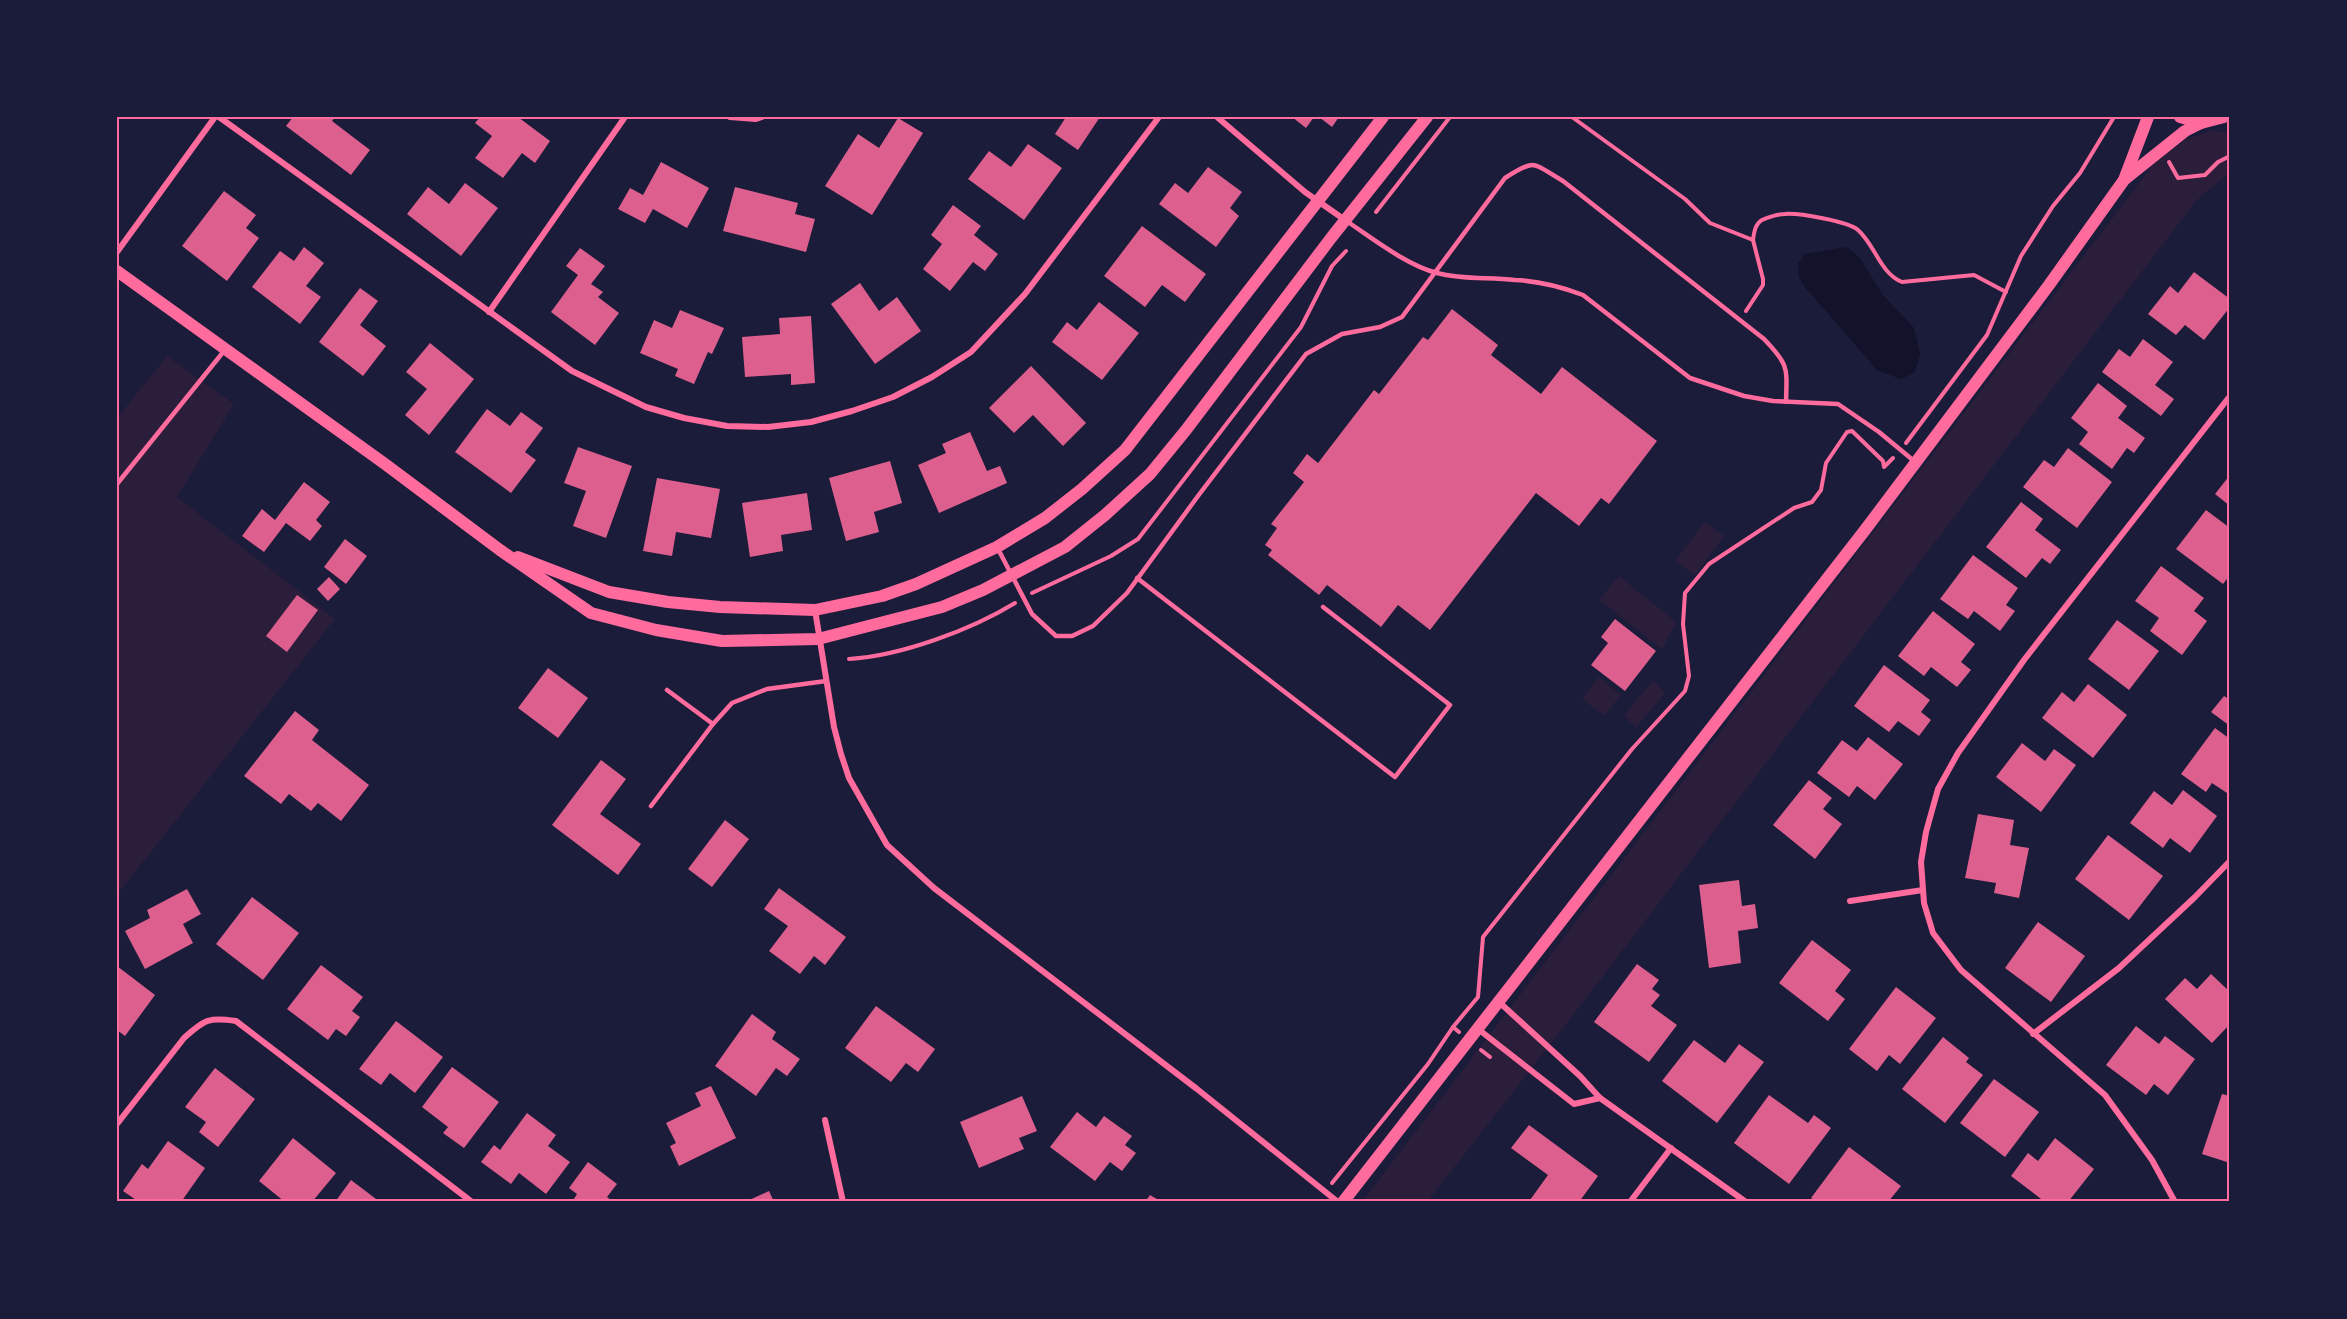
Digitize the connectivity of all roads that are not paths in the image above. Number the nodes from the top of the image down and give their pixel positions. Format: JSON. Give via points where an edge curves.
{"nodes":[{"id":1,"x":217,"y":117,"type":"edge"},
{"id":2,"x":625,"y":117,"type":"edge"},
{"id":3,"x":730,"y":117,"type":"edge"},
{"id":4,"x":762,"y":117,"type":"edge"},
{"id":5,"x":1159,"y":117,"type":"edge"},
{"id":6,"x":1217,"y":117,"type":"edge"},
{"id":7,"x":1383,"y":117,"type":"edge"},
{"id":8,"x":1427,"y":117,"type":"edge"},
{"id":9,"x":2148,"y":117,"type":"edge"},
{"id":10,"x":2180,"y":117,"type":"edge"},
{"id":11,"x":2219,"y":119,"type":"edge"},
{"id":12,"x":2201,"y":123,"type":"junction"},
{"id":13,"x":2230,"y":124,"type":"edge"},
{"id":14,"x":2124,"y":180,"type":"junction"},
{"id":15,"x":1318,"y":201,"type":"junction"},
{"id":16,"x":1345,"y":220,"type":"junction"},
{"id":17,"x":117,"y":252,"type":"edge"},
{"id":18,"x":117,"y":271,"type":"edge"},
{"id":19,"x":1435,"y":273,"type":"junction"},
{"id":20,"x":489,"y":312,"type":"junction"},
{"id":21,"x":226,"y":349,"type":"junction"},
{"id":22,"x":2230,"y":396,"type":"edge"},
{"id":23,"x":1786,"y":402,"type":"junction"},
{"id":24,"x":1916,"y":463,"type":"junction"},
{"id":25,"x":117,"y":484,"type":"edge"},
{"id":26,"x":997,"y":547,"type":"junction"},
{"id":27,"x":500,"y":550,"type":"junction"},
{"id":28,"x":1011,"y":577,"type":"junction"},
{"id":29,"x":1137,"y":578,"type":"junction"},
{"id":30,"x":1323,"y":607,"type":"dead end"},
{"id":31,"x":815,"y":610,"type":"junction"},
{"id":32,"x":818,"y":639,"type":"junction"},
{"id":33,"x":826,"y":681,"type":"junction"},
{"id":34,"x":667,"y":690,"type":"dead end"},
{"id":35,"x":714,"y":724,"type":"junction"},
{"id":36,"x":651,"y":806,"type":"dead end"},
{"id":37,"x":2230,"y":861,"type":"edge"},
{"id":38,"x":1923,"y":890,"type":"junction"},
{"id":39,"x":1850,"y":901,"type":"dead end"},
{"id":40,"x":1499,"y":1002,"type":"junction"},
{"id":41,"x":1478,"y":1029,"type":"junction"},
{"id":42,"x":2033,"y":1034,"type":"junction"},
{"id":43,"x":1600,"y":1098,"type":"junction"},
{"id":44,"x":825,"y":1120,"type":"dead end"},
{"id":45,"x":117,"y":1124,"type":"edge"},
{"id":46,"x":1671,"y":1148,"type":"junction"},
{"id":47,"x":472,"y":1202,"type":"edge"},
{"id":48,"x":843,"y":1202,"type":"edge"},
{"id":49,"x":1338,"y":1202,"type":"edge"},
{"id":50,"x":1343,"y":1202,"type":"edge"},
{"id":51,"x":1630,"y":1202,"type":"edge"},
{"id":52,"x":1746,"y":1202,"type":"edge"},
{"id":53,"x":2175,"y":1202,"type":"edge"}],
"edges":[{"from":1,"to":17,"type":"street"},
{"from":1,"to":20,"type":"street"},
{"from":2,"to":20,"type":"street"},
{"from":3,"to":4,"type":"street"},
{"from":5,"to":20,"type":"street","via":[[1025,294],[971,352],[903,392],[852,411],[811,422],[768,427],[727,426],[684,418],[646,407],[572,371]]},
{"from":6,"to":15,"type":"street"},
{"from":7,"to":15,"type":"main road"},
{"from":8,"to":16,"type":"main road"},
{"from":9,"to":14,"type":"main road"},
{"from":10,"to":12,"type":"main road"},
{"from":11,"to":12,"type":"main road"},
{"from":11,"to":13,"type":"main road"},
{"from":12,"to":14,"type":"main road","via":[[2185,130]]},
{"from":14,"to":24,"type":"main road"},
{"from":15,"to":16,"type":"street"},
{"from":15,"to":26,"type":"main road","via":[[1125,450],[1045,518]]},
{"from":16,"to":19,"type":"lane","via":[[1398,255]]},
{"from":16,"to":28,"type":"main road","via":[[1150,474],[1065,547]]},
{"from":18,"to":21,"type":"main road"},
{"from":19,"to":23,"type":"lane","via":[[1517,280],[1576,292],[1690,378],[1744,396]]},
{"from":19,"to":23,"type":"lane","via":[[1505,178],[1527,164],[1537,165],[1563,181],[1764,339],[1784,359]]},
{"from":19,"to":29,"type":"lane","via":[[1402,317],[1380,327],[1342,334],[1306,354]]},
{"from":21,"to":25,"type":"lane"},
{"from":21,"to":27,"type":"main road"},
{"from":22,"to":38,"type":"street","via":[[2024,660],[1958,753],[1938,789],[1926,832],[1921,862]]},
{"from":23,"to":24,"type":"lane","via":[[1838,404]]},
{"from":24,"to":40,"type":"main road"},
{"from":26,"to":28,"type":"lane"},
{"from":26,"to":31,"type":"main road","via":[[882,596]]},
{"from":27,"to":31,"type":"main road","via":[[609,592],[720,607]]},
{"from":27,"to":32,"type":"main road","via":[[591,613],[656,630],[722,640]]},
{"from":28,"to":29,"type":"lane","via":[[1032,614],[1056,636],[1072,636],[1093,626]]},
{"from":28,"to":32,"type":"main road","via":[[942,607]]},
{"from":29,"to":30,"type":"lane","via":[[1395,777],[1450,705]]},
{"from":31,"to":32,"type":"street"},
{"from":32,"to":33,"type":"street"},
{"from":33,"to":35,"type":"lane","via":[[767,689],[732,703]]},
{"from":33,"to":49,"type":"street","via":[[849,778],[887,845],[934,888]]},
{"from":34,"to":35,"type":"lane"},
{"from":35,"to":36,"type":"lane"},
{"from":37,"to":42,"type":"street","via":[[2119,968]]},
{"from":38,"to":39,"type":"street"},
{"from":38,"to":42,"type":"street","via":[[1933,933],[1946,952]]},
{"from":40,"to":41,"type":"main road"},
{"from":40,"to":43,"type":"street"},
{"from":41,"to":43,"type":"street","via":[[1574,1104]]},
{"from":41,"to":50,"type":"main road"},
{"from":42,"to":53,"type":"street","via":[[2105,1095],[2152,1160]]},
{"from":43,"to":46,"type":"street"},
{"from":44,"to":48,"type":"street"},
{"from":45,"to":47,"type":"street","via":[[196,1027],[213,1018],[236,1021]]},
{"from":46,"to":51,"type":"street"},
{"from":46,"to":52,"type":"street"}]}
